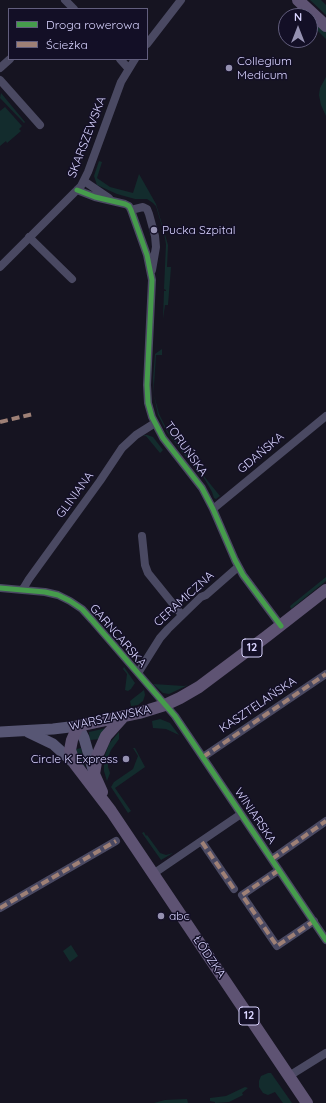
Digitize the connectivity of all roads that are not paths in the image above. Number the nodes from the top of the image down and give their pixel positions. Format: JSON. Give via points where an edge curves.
{"nodes":[{"id":1,"x":181,"y":0,"type":"edge"},
{"id":2,"x":298,"y":0,"type":"edge"},
{"id":3,"x":326,"y":26,"type":"edge"},
{"id":4,"x":148,"y":43,"type":"edge"},
{"id":5,"x":9,"y":60,"type":"edge"},
{"id":6,"x":121,"y":60,"type":"edge"},
{"id":7,"x":134,"y":60,"type":"edge"},
{"id":8,"x":0,"y":68,"type":"edge"},
{"id":9,"x":128,"y":68,"type":"junction"},
{"id":10,"x":0,"y":80,"type":"edge"},
{"id":11,"x":40,"y":125,"type":"dead end"},
{"id":12,"x":84,"y":181,"type":"junction"},
{"id":13,"x":77,"y":190,"type":"junction"},
{"id":14,"x":111,"y":200,"type":"junction"},
{"id":15,"x":131,"y":210,"type":"junction"},
{"id":16,"x":155,"y":236,"type":"junction"},
{"id":17,"x":29,"y":237,"type":"junction"},
{"id":18,"x":142,"y":240,"type":"junction"},
{"id":19,"x":0,"y":267,"type":"edge"},
{"id":20,"x":151,"y":274,"type":"junction"},
{"id":21,"x":72,"y":278,"type":"dead end"},
{"id":22,"x":326,"y":416,"type":"edge"},
{"id":23,"x":155,"y":424,"type":"junction"},
{"id":24,"x":212,"y":509,"type":"junction"},
{"id":25,"x":142,"y":536,"type":"dead end"},
{"id":26,"x":238,"y":567,"type":"junction"},
{"id":27,"x":0,"y":588,"type":"edge"},
{"id":28,"x":24,"y":589,"type":"junction"},
{"id":29,"x":326,"y":590,"type":"edge"},
{"id":30,"x":182,"y":615,"type":"junction"},
{"id":31,"x":281,"y":626,"type":"junction"},
{"id":32,"x":138,"y":673,"type":"junction"},
{"id":33,"x":326,"y":674,"type":"edge"},
{"id":34,"x":165,"y":705,"type":"junction"},
{"id":35,"x":124,"y":716,"type":"junction"},
{"id":36,"x":78,"y":726,"type":"junction"},
{"id":37,"x":24,"y":730,"type":"junction"},
{"id":38,"x":0,"y":732,"type":"edge"},
{"id":39,"x":203,"y":757,"type":"junction"},
{"id":40,"x":75,"y":764,"type":"junction"},
{"id":41,"x":94,"y":774,"type":"junction"},
{"id":42,"x":111,"y":811,"type":"junction"},
{"id":43,"x":241,"y":814,"type":"junction"},
{"id":44,"x":326,"y":821,"type":"edge"},
{"id":45,"x":116,"y":841,"type":"dead end"},
{"id":46,"x":202,"y":842,"type":"junction"},
{"id":47,"x":272,"y":859,"type":"junction"},
{"id":48,"x":279,"y":870,"type":"junction"},
{"id":49,"x":153,"y":874,"type":"junction"},
{"id":50,"x":234,"y":890,"type":"dead end"},
{"id":51,"x":0,"y":908,"type":"edge"},
{"id":52,"x":314,"y":922,"type":"junction"},
{"id":53,"x":326,"y":940,"type":"edge"},
{"id":54,"x":326,"y":1053,"type":"edge"},
{"id":55,"x":289,"y":1076,"type":"junction"},
{"id":56,"x":307,"y":1103,"type":"edge"}],
"edges":[{"from":1,"to":4,"type":"street"},
{"from":2,"to":3,"type":"main road"},
{"from":5,"to":8,"type":"street"},
{"from":6,"to":9,"type":"street"},
{"from":7,"to":9,"type":"street","name":"SKARSZEWSKA"},
{"from":9,"to":12,"type":"street","name":"SKARSZEWSKA"},
{"from":10,"to":11,"type":"street"},
{"from":12,"to":13,"type":"street","name":"SKARSZEWSKA"},
{"from":12,"to":14,"type":"street"},
{"from":13,"to":14,"type":"street"},
{"from":13,"to":17,"type":"street","name":"SKARSZEWSKA"},
{"from":14,"to":15,"type":"street","via":[[129,206]]},
{"from":15,"to":16,"type":"street","name":"TORUŃSKA","via":[[143,207],[147,209]]},
{"from":15,"to":18,"type":"street","name":"TORUŃSKA"},
{"from":16,"to":18,"type":"street","via":[[149,240]]},
{"from":16,"to":20,"type":"street","name":"TORUŃSKA","via":[[155,258]]},
{"from":17,"to":19,"type":"street","name":"SKARSZEWSKA"},
{"from":17,"to":21,"type":"street"},
{"from":18,"to":20,"type":"street","name":"TORUŃSKA"},
{"from":20,"to":23,"type":"street","name":"TORUŃSKA","via":[[147,385],[150,410]]},
{"from":22,"to":24,"type":"street","name":"GDAŃSKA"},
{"from":23,"to":24,"type":"street","name":"TORUŃSKA","via":[[202,488]]},
{"from":23,"to":28,"type":"street","name":"GLINIANA","via":[[136,435],[122,448]]},
{"from":24,"to":26,"type":"street","name":"TORUŃSKA"},
{"from":25,"to":30,"type":"street","via":[[145,564],[151,579]]},
{"from":26,"to":30,"type":"street","name":"CERAMICZNA"},
{"from":26,"to":31,"type":"street","name":"TORUŃSKA"},
{"from":27,"to":28,"type":"street","name":"GARNCARSKA"},
{"from":28,"to":32,"type":"street","name":"GARNCARSKA","via":[[58,595],[82,609]]},
{"from":29,"to":31,"type":"main road","name":"WARSZAWSKA","number":"12"},
{"from":30,"to":32,"type":"street","name":"CERAMICZNA","via":[[160,638]]},
{"from":31,"to":34,"type":"main road","name":"WARSZAWSKA","number":"12","via":[[194,690]]},
{"from":32,"to":34,"type":"street","name":"GARNCARSKA"},
{"from":33,"to":39,"type":"street","name":"KASZTELAŃSKA"},
{"from":34,"to":35,"type":"main road","name":"WARSZAWSKA","number":"12"},
{"from":34,"to":39,"type":"street","name":"WINIARSKA"},
{"from":35,"to":36,"type":"main road","name":"WARSZAWSKA","number":"12"},
{"from":35,"to":41,"type":"main road","via":[[102,743]]},
{"from":36,"to":37,"type":"street","name":"WARSZAWSKA"},
{"from":36,"to":40,"type":"main road","number":"12","via":[[71,745],[71,755]]},
{"from":36,"to":41,"type":"street"},
{"from":37,"to":38,"type":"street","name":"WARSZAWSKA"},
{"from":37,"to":40,"type":"street","via":[[53,744]]},
{"from":39,"to":43,"type":"street","name":"WINIARSKA"},
{"from":40,"to":42,"type":"main road","name":"ŁÓDZKA","number":"12"},
{"from":41,"to":42,"type":"main road","name":"ŁÓDZKA","number":"12"},
{"from":42,"to":49,"type":"main road","name":"ŁÓDZKA","number":"12"},
{"from":43,"to":46,"type":"street"},
{"from":43,"to":47,"type":"street","name":"WINIARSKA"},
{"from":44,"to":47,"type":"street"},
{"from":45,"to":51,"type":"street"},
{"from":46,"to":49,"type":"street"},
{"from":46,"to":50,"type":"street"},
{"from":47,"to":48,"type":"street","name":"WINIARSKA"},
{"from":48,"to":52,"type":"street","name":"WINIARSKA"},
{"from":48,"to":52,"type":"street","via":[[242,895],[277,946]]},
{"from":49,"to":55,"type":"main road","name":"ŁÓDZKA","number":"12"},
{"from":52,"to":53,"type":"street","name":"WINIARSKA"},
{"from":54,"to":55,"type":"street"},
{"from":55,"to":56,"type":"main road","name":"ŁÓDZKA","number":"12"}]}
